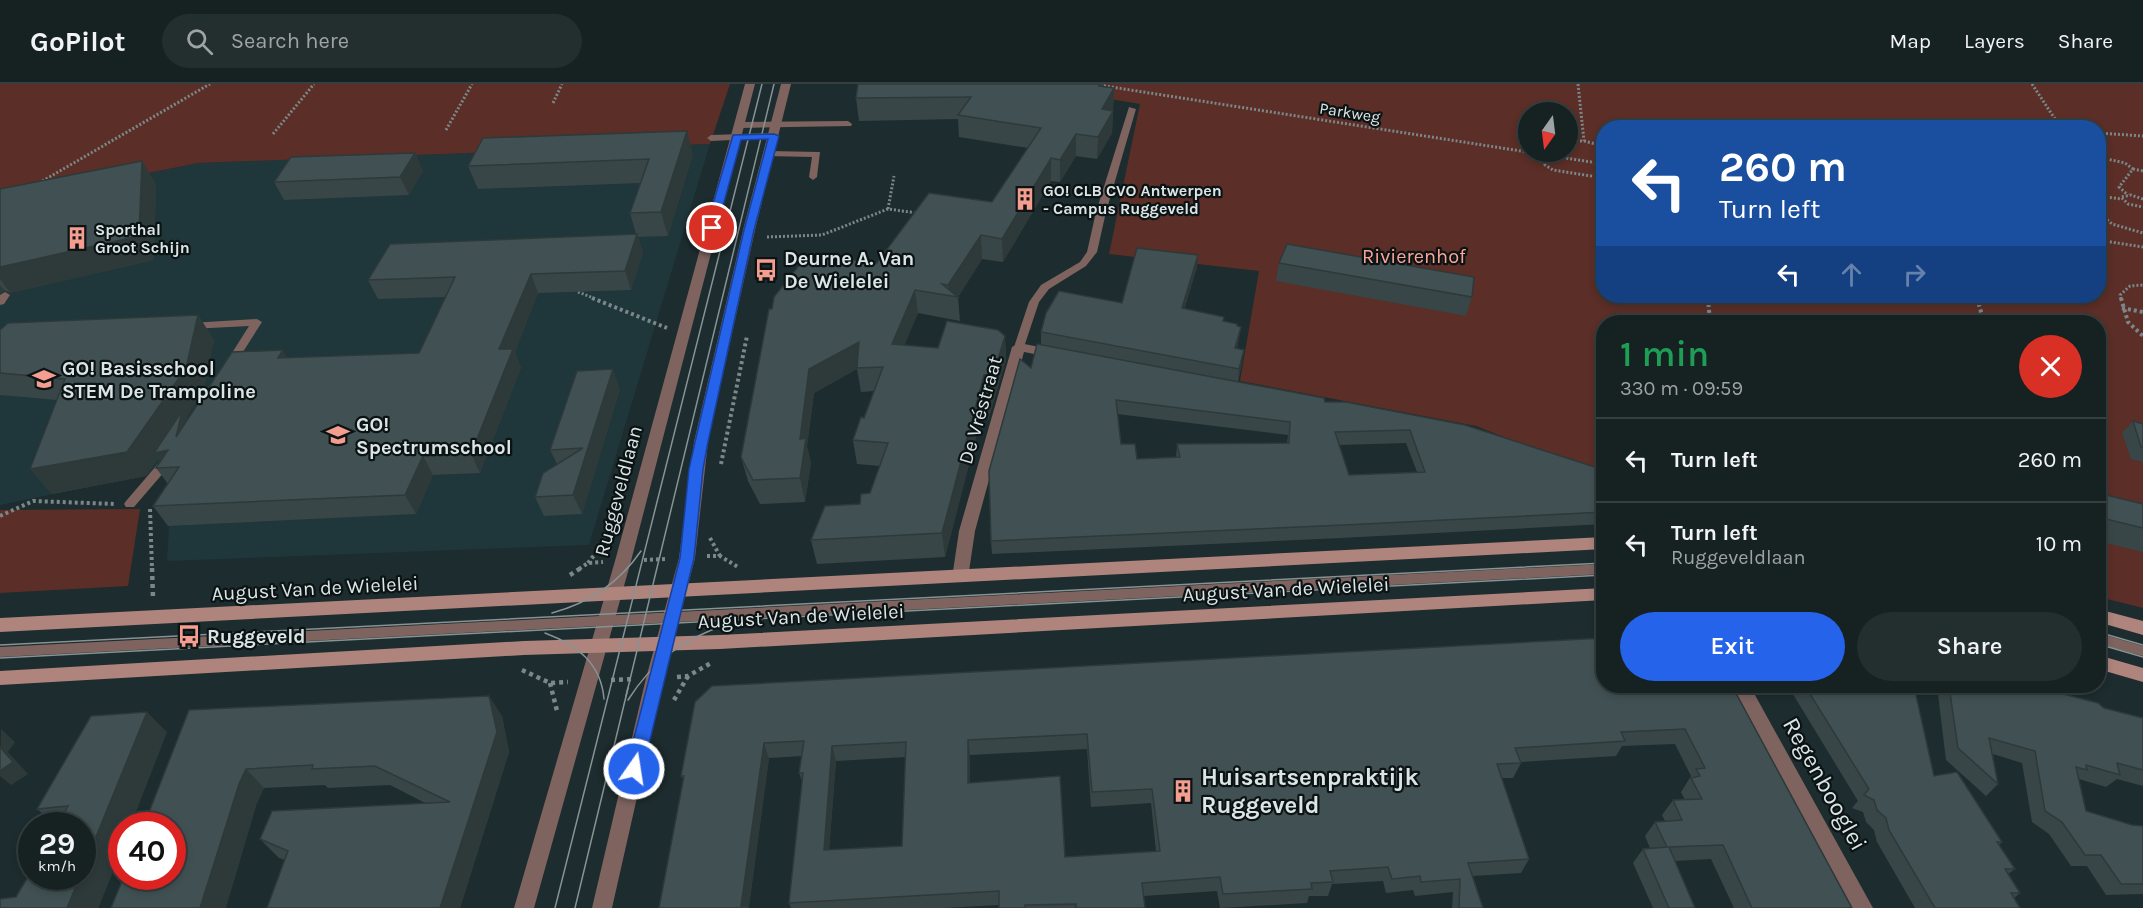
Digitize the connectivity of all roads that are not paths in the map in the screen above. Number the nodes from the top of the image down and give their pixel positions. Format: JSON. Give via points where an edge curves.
{"nodes":[{"id":1,"x":750,"y":84,"type":"edge"},
{"id":2,"x":786,"y":84,"type":"edge"},
{"id":3,"x":1132,"y":109,"type":"dead end"},
{"id":4,"x":848,"y":124,"type":"dead end"},
{"id":5,"x":738,"y":131,"type":"junction"},
{"id":6,"x":776,"y":131,"type":"junction"},
{"id":7,"x":711,"y":138,"type":"dead end"},
{"id":8,"x":769,"y":154,"type":"junction"},
{"id":9,"x":813,"y":177,"type":"dead end"},
{"id":10,"x":176,"y":327,"type":"edge"},
{"id":11,"x":1019,"y":347,"type":"junction"},
{"id":12,"x":1064,"y":355,"type":"edge"},
{"id":13,"x":225,"y":372,"type":"edge"},
{"id":14,"x":173,"y":452,"type":"edge"},
{"id":15,"x":130,"y":504,"type":"road end"},
{"id":16,"x":1596,"y":543,"type":"edge"},
{"id":17,"x":1596,"y":569,"type":"edge"},
{"id":18,"x":960,"y":578,"type":"junction"},
{"id":19,"x":679,"y":591,"type":"junction"},
{"id":20,"x":614,"y":593,"type":"junction"},
{"id":21,"x":1596,"y":594,"type":"edge"},
{"id":22,"x":672,"y":617,"type":"junction"},
{"id":23,"x":2106,"y":617,"type":"edge"},
{"id":24,"x":606,"y":621,"type":"junction"},
{"id":25,"x":0,"y":625,"type":"edge"},
{"id":26,"x":2143,"y":628,"type":"edge"},
{"id":27,"x":2106,"y":640,"type":"edge"},
{"id":28,"x":665,"y":644,"type":"junction"},
{"id":29,"x":598,"y":646,"type":"junction"},
{"id":30,"x":2143,"y":651,"type":"edge"},
{"id":31,"x":0,"y":652,"type":"edge"},
{"id":32,"x":2106,"y":664,"type":"edge"},
{"id":33,"x":2143,"y":675,"type":"edge"},
{"id":34,"x":0,"y":678,"type":"edge"},
{"id":35,"x":1745,"y":693,"type":"edge"},
{"id":36,"x":524,"y":908,"type":"edge"},
{"id":37,"x":602,"y":908,"type":"edge"},
{"id":38,"x":1863,"y":908,"type":"edge"}],
"edges":[{"from":1,"to":5,"type":"street","name":"Ruggeveldlaan"},
{"from":2,"to":6,"type":"street"},
{"from":3,"to":11,"type":"lane","via":[[1092,252],[1083,264],[1040,294]]},
{"from":4,"to":6,"type":"lane"},
{"from":5,"to":6,"type":"lane"},
{"from":5,"to":7,"type":"lane"},
{"from":5,"to":20,"type":"street","name":"Ruggeveldlaan"},
{"from":6,"to":8,"type":"street"},
{"from":8,"to":9,"type":"lane","via":[[817,154]]},
{"from":8,"to":19,"type":"street","via":[[701,442],[687,558]]},
{"from":10,"to":13,"type":"lane","via":[[257,322]]},
{"from":11,"to":12,"type":"street","name":"De Vréstraat"},
{"from":11,"to":18,"type":"street","name":"De Vréstraat","via":[[967,531]]},
{"from":14,"to":15,"type":"lane"},
{"from":16,"to":18,"type":"main road","name":"August Van de Wielelei"},
{"from":17,"to":22,"type":"lane","name":"August Van de Wielelei"},
{"from":18,"to":19,"type":"main road","name":"August Van de Wielelei"},
{"from":19,"to":20,"type":"main road","name":"August Van de Wielelei"},
{"from":19,"to":22,"type":"street"},
{"from":20,"to":24,"type":"street","name":"Ruggeveldlaan"},
{"from":20,"to":25,"type":"main road","name":"August Van de Wielelei"},
{"from":21,"to":28,"type":"main road","name":"August Van de Wielelei"},
{"from":22,"to":24,"type":"lane","name":"August Van de Wielelei"},
{"from":22,"to":28,"type":"street"},
{"from":23,"to":26,"type":"main road"},
{"from":24,"to":29,"type":"street","name":"Ruggeveldlaan"},
{"from":24,"to":31,"type":"lane","name":"August Van de Wielelei"},
{"from":27,"to":30,"type":"lane"},
{"from":28,"to":29,"type":"main road","name":"August Van de Wielelei"},
{"from":28,"to":37,"type":"street"},
{"from":29,"to":34,"type":"main road","name":"August Van de Wielelei"},
{"from":29,"to":36,"type":"street","name":"Ruggeveldlaan"},
{"from":32,"to":33,"type":"main road"},
{"from":35,"to":38,"type":"street","name":"Regenbooglei"}]}
